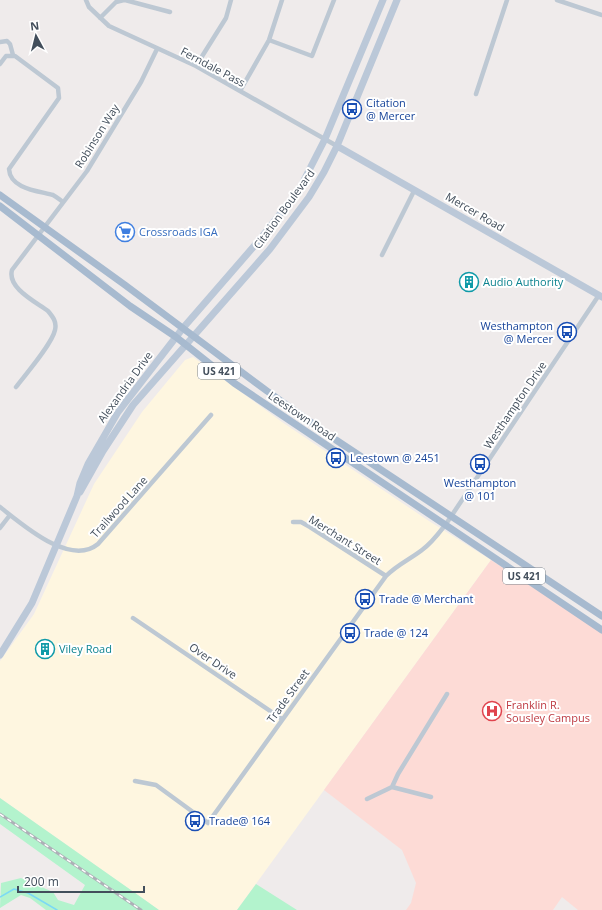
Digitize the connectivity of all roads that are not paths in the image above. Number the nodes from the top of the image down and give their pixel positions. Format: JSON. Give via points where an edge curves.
{"nodes":[{"id":1,"x":86,"y":0,"type":"edge"},
{"id":2,"x":124,"y":0,"type":"edge"},
{"id":3,"x":231,"y":0,"type":"edge"},
{"id":4,"x":282,"y":0,"type":"edge"},
{"id":5,"x":334,"y":0,"type":"edge"},
{"id":6,"x":383,"y":0,"type":"edge"},
{"id":7,"x":397,"y":0,"type":"edge"},
{"id":8,"x":507,"y":0,"type":"edge"},
{"id":9,"x":557,"y":0,"type":"edge"},
{"id":10,"x":170,"y":12,"type":"dead end"},
{"id":11,"x":602,"y":15,"type":"edge"},
{"id":12,"x":100,"y":18,"type":"junction"},
{"id":13,"x":268,"y":40,"type":"junction"},
{"id":14,"x":0,"y":42,"type":"edge"},
{"id":15,"x":157,"y":49,"type":"junction"},
{"id":16,"x":13,"y":55,"type":"junction"},
{"id":17,"x":2,"y":57,"type":"edge"},
{"id":18,"x":0,"y":64,"type":"edge"},
{"id":19,"x":196,"y":66,"type":"junction"},
{"id":20,"x":240,"y":91,"type":"junction"},
{"id":21,"x":476,"y":94,"type":"dead end"},
{"id":22,"x":325,"y":139,"type":"junction"},
{"id":23,"x":337,"y":146,"type":"junction"},
{"id":24,"x":414,"y":191,"type":"junction"},
{"id":25,"x":0,"y":195,"type":"edge"},
{"id":26,"x":63,"y":202,"type":"junction"},
{"id":27,"x":0,"y":206,"type":"edge"},
{"id":28,"x":44,"y":228,"type":"junction"},
{"id":29,"x":38,"y":235,"type":"junction"},
{"id":30,"x":382,"y":255,"type":"dead end"},
{"id":31,"x":600,"y":296,"type":"edge"},
{"id":32,"x":183,"y":328,"type":"junction"},
{"id":33,"x":176,"y":337,"type":"junction"},
{"id":34,"x":194,"y":337,"type":"junction"},
{"id":35,"x":186,"y":345,"type":"junction"},
{"id":36,"x":16,"y":387,"type":"dead end"},
{"id":37,"x":212,"y":415,"type":"dead end"},
{"id":38,"x":77,"y":496,"type":"junction"},
{"id":39,"x":0,"y":507,"type":"edge"},
{"id":40,"x":10,"y":515,"type":"junction"},
{"id":41,"x":451,"y":516,"type":"junction"},
{"id":42,"x":293,"y":522,"type":"dead end"},
{"id":43,"x":446,"y":524,"type":"junction"},
{"id":44,"x":0,"y":528,"type":"edge"},
{"id":45,"x":57,"y":546,"type":"junction"},
{"id":46,"x":386,"y":576,"type":"junction"},
{"id":47,"x":602,"y":616,"type":"edge"},
{"id":48,"x":133,"y":618,"type":"dead end"},
{"id":49,"x":602,"y":630,"type":"edge"},
{"id":50,"x":0,"y":654,"type":"edge"},
{"id":51,"x":447,"y":694,"type":"dead end"},
{"id":52,"x":282,"y":719,"type":"junction"},
{"id":53,"x":134,"y":781,"type":"dead end"},
{"id":54,"x":392,"y":787,"type":"junction"},
{"id":55,"x":431,"y":796,"type":"dead end"},
{"id":56,"x":367,"y":799,"type":"dead end"}],
"edges":[{"from":1,"to":12,"type":"street","name":"Ferndale Pass"},
{"from":2,"to":10,"type":"street"},
{"from":2,"to":12,"type":"street","via":[[116,2]]},
{"from":3,"to":19,"type":"street","via":[[226,18]]},
{"from":4,"to":13,"type":"street"},
{"from":5,"to":13,"type":"street","via":[[312,56]]},
{"from":6,"to":22,"type":"street","name":"Citation Boulevard"},
{"from":7,"to":23,"type":"street","name":"Citation Boulevard"},
{"from":8,"to":21,"type":"street"},
{"from":9,"to":11,"type":"street"},
{"from":12,"to":15,"type":"street","name":"Ferndale Pass","via":[[109,26]]},
{"from":13,"to":20,"type":"street"},
{"from":14,"to":16,"type":"street","via":[[7,41],[10,44]]},
{"from":15,"to":19,"type":"street","name":"Ferndale Pass"},
{"from":15,"to":26,"type":"street","name":"Robinson Way","via":[[133,95],[87,171]]},
{"from":16,"to":17,"type":"street"},
{"from":16,"to":26,"type":"street","via":[[58,88],[59,96],[9,169],[10,175],[26,188],[54,196]]},
{"from":17,"to":18,"type":"street"},
{"from":19,"to":20,"type":"street","name":"Ferndale Pass"},
{"from":20,"to":22,"type":"street","name":"Ferndale Pass"},
{"from":22,"to":23,"type":"street","name":"Ferndale Pass"},
{"from":22,"to":32,"type":"street","name":"Citation Boulevard","via":[[299,190],[283,212]]},
{"from":23,"to":24,"type":"street","name":"Mercer Road"},
{"from":23,"to":34,"type":"street","name":"Citation Boulevard","via":[[324,172],[270,249]]},
{"from":24,"to":30,"type":"street"},
{"from":24,"to":31,"type":"street","name":"Mercer Road"},
{"from":25,"to":28,"type":"main road","name":"Leestown Road","number":"US 421"},
{"from":26,"to":28,"type":"street","name":"Robinson Way"},
{"from":27,"to":29,"type":"main road","name":"Leestown Road","number":"US 421"},
{"from":28,"to":29,"type":"street","name":"Robinson Way"},
{"from":28,"to":32,"type":"main road","name":"Leestown Road","number":"US 421"},
{"from":29,"to":33,"type":"main road","name":"Leestown Road","number":"US 421","via":[[130,306]]},
{"from":29,"to":36,"type":"street","name":"Robinson Way","via":[[14,266],[11,278],[16,287],[53,316],[56,326],[55,332]]},
{"from":31,"to":41,"type":"street","name":"Westhampton Drive"},
{"from":32,"to":33,"type":"street","name":"Citation Boulevard"},
{"from":32,"to":34,"type":"main road","name":"Leestown Road","number":"US 421"},
{"from":33,"to":35,"type":"main road","name":"Leestown Road","number":"US 421"},
{"from":33,"to":38,"type":"street","name":"Alexandria Drive","via":[[118,412],[88,464]]},
{"from":34,"to":35,"type":"street","name":"Citation Boulevard"},
{"from":34,"to":41,"type":"main road","name":"Leestown Road","number":"US 421","via":[[267,391]]},
{"from":35,"to":38,"type":"street","name":"Alexandria Drive","via":[[133,405]]},
{"from":35,"to":43,"type":"main road","name":"Leestown Road","number":"US 421","via":[[240,387]]},
{"from":37,"to":45,"type":"street","name":"Trailwood Lane","via":[[92,550],[80,552]]},
{"from":38,"to":45,"type":"street","name":"Alexandria Drive"},
{"from":39,"to":40,"type":"street","name":"Trailwood Lane"},
{"from":40,"to":44,"type":"street"},
{"from":40,"to":45,"type":"street","name":"Trailwood Lane"},
{"from":41,"to":43,"type":"street","name":"Westhampton Drive"},
{"from":41,"to":47,"type":"main road","name":"Leestown Road","number":"US 421"},
{"from":42,"to":46,"type":"street","name":"Merchant Street","via":[[301,522],[310,527]]},
{"from":43,"to":46,"type":"street","name":"Trade Street","via":[[423,550],[400,563]]},
{"from":43,"to":49,"type":"main road","name":"Leestown Road","number":"US 421"},
{"from":45,"to":50,"type":"street","name":"Alexandria Drive","via":[[32,603]]},
{"from":46,"to":52,"type":"street","name":"Trade Street"},
{"from":48,"to":52,"type":"street","name":"Over Drive"},
{"from":51,"to":54,"type":"street"},
{"from":52,"to":53,"type":"street","name":"Trade Street","via":[[208,823],[156,785]]},
{"from":54,"to":55,"type":"street"},
{"from":54,"to":56,"type":"street"}]}
